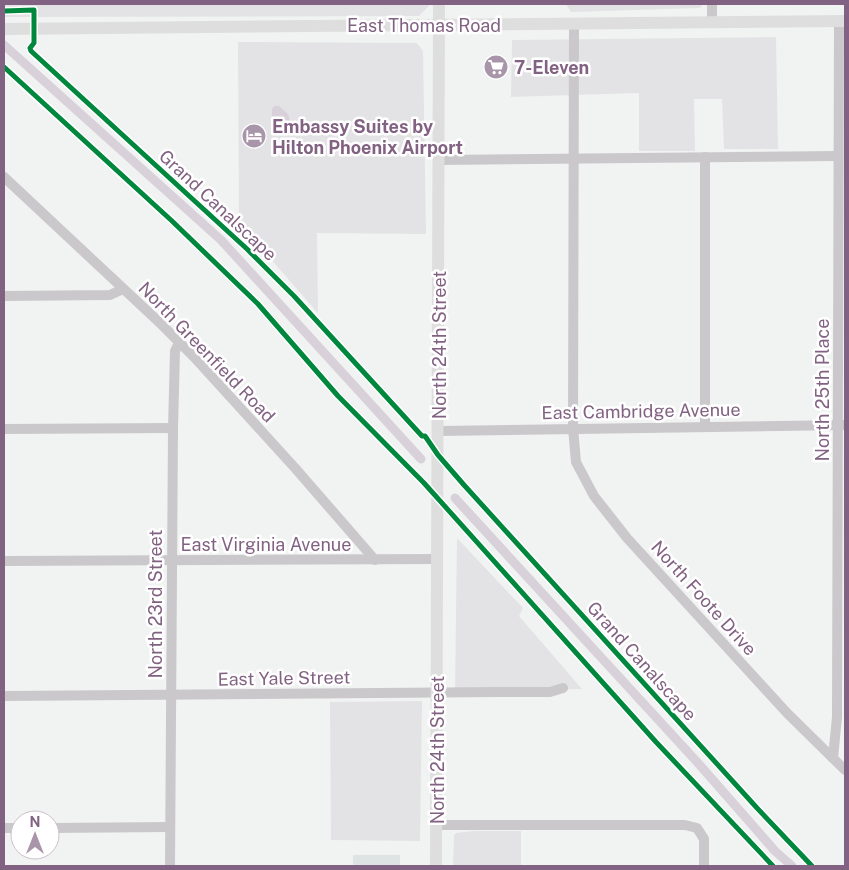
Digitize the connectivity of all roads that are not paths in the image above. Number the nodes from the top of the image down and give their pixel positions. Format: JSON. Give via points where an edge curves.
{"nodes":[{"id":1,"x":439,"y":4,"type":"edge"},
{"id":2,"x":712,"y":4,"type":"edge"},
{"id":3,"x":842,"y":21,"type":"edge"},
{"id":4,"x":712,"y":22,"type":"junction"},
{"id":5,"x":574,"y":24,"type":"junction"},
{"id":6,"x":439,"y":25,"type":"junction"},
{"id":7,"x":4,"y":29,"type":"edge"},
{"id":8,"x":838,"y":156,"type":"junction"},
{"id":9,"x":704,"y":157,"type":"junction"},
{"id":10,"x":573,"y":158,"type":"junction"},
{"id":11,"x":440,"y":160,"type":"junction"},
{"id":12,"x":4,"y":177,"type":"edge"},
{"id":13,"x":123,"y":289,"type":"junction"},
{"id":14,"x":4,"y":296,"type":"edge"},
{"id":15,"x":179,"y":343,"type":"junction"},
{"id":16,"x":842,"y":425,"type":"edge"},
{"id":17,"x":705,"y":426,"type":"junction"},
{"id":18,"x":173,"y":428,"type":"junction"},
{"id":19,"x":573,"y":428,"type":"junction"},
{"id":20,"x":4,"y":429,"type":"edge"},
{"id":21,"x":438,"y":431,"type":"junction"},
{"id":22,"x":438,"y":559,"type":"junction"},
{"id":23,"x":375,"y":560,"type":"junction"},
{"id":24,"x":4,"y":561,"type":"edge"},
{"id":25,"x":172,"y":562,"type":"junction"},
{"id":26,"x":564,"y":688,"type":"dead end"},
{"id":27,"x":437,"y":693,"type":"junction"},
{"id":28,"x":4,"y":696,"type":"edge"},
{"id":29,"x":171,"y":696,"type":"junction"},
{"id":30,"x":833,"y":758,"type":"junction"},
{"id":31,"x":845,"y":770,"type":"edge"},
{"id":32,"x":436,"y":825,"type":"junction"},
{"id":33,"x":170,"y":827,"type":"junction"},
{"id":34,"x":60,"y":828,"type":"edge"},
{"id":35,"x":170,"y":866,"type":"edge"},
{"id":36,"x":436,"y":866,"type":"edge"},
{"id":37,"x":704,"y":866,"type":"edge"}],
"edges":[{"from":1,"to":6,"type":"main road","name":"North 24th Street"},
{"from":2,"to":4,"type":"street"},
{"from":3,"to":4,"type":"main road","name":"East Thomas Road"},
{"from":3,"to":8,"type":"street","name":"North 25th Place"},
{"from":4,"to":5,"type":"main road","name":"East Thomas Road"},
{"from":5,"to":6,"type":"main road","name":"East Thomas Road"},
{"from":5,"to":10,"type":"street","name":"North Foote Drive"},
{"from":6,"to":7,"type":"main road","name":"East Thomas Road"},
{"from":6,"to":11,"type":"main road","name":"North 24th Street"},
{"from":8,"to":9,"type":"street"},
{"from":8,"to":16,"type":"street","name":"North 25th Place"},
{"from":9,"to":10,"type":"street"},
{"from":9,"to":17,"type":"street"},
{"from":10,"to":11,"type":"street"},
{"from":10,"to":19,"type":"street","name":"North Foote Drive"},
{"from":11,"to":21,"type":"main road","name":"North 24th Street"},
{"from":12,"to":13,"type":"street","name":"North Greenfield Road"},
{"from":13,"to":14,"type":"street","via":[[110,295]]},
{"from":13,"to":15,"type":"street","name":"North Greenfield Road"},
{"from":15,"to":18,"type":"street","name":"North 23rd Street","via":[[175,351]]},
{"from":15,"to":23,"type":"street","name":"North Greenfield Road","via":[[282,453]]},
{"from":16,"to":17,"type":"street","name":"East Cambridge Avenue"},
{"from":16,"to":30,"type":"street","name":"North 25th Place","via":[[837,717]]},
{"from":17,"to":19,"type":"street","name":"East Cambridge Avenue"},
{"from":18,"to":20,"type":"street"},
{"from":18,"to":25,"type":"street","name":"North 23rd Street"},
{"from":19,"to":21,"type":"street","name":"East Cambridge Avenue"},
{"from":19,"to":30,"type":"street","name":"North Foote Drive","via":[[576,462],[594,496],[787,713]]},
{"from":21,"to":22,"type":"main road","name":"North 24th Street"},
{"from":22,"to":23,"type":"street","name":"East Virginia Avenue"},
{"from":22,"to":27,"type":"main road","name":"North 24th Street"},
{"from":23,"to":25,"type":"street","name":"East Virginia Avenue"},
{"from":24,"to":25,"type":"street","name":"East Virginia Avenue"},
{"from":25,"to":29,"type":"street","name":"North 23rd Street"},
{"from":26,"to":27,"type":"street","name":"East Yale Street","via":[[550,692]]},
{"from":27,"to":29,"type":"street","name":"East Yale Street"},
{"from":27,"to":32,"type":"main road","name":"North 24th Street"},
{"from":28,"to":29,"type":"street","name":"East Yale Street"},
{"from":29,"to":33,"type":"street","name":"North 23rd Street"},
{"from":30,"to":31,"type":"street","name":"North Foote Drive"},
{"from":32,"to":36,"type":"main road","name":"North 24th Street"},
{"from":32,"to":37,"type":"street","via":[[685,825],[697,828],[704,839]]},
{"from":33,"to":34,"type":"street"},
{"from":33,"to":35,"type":"street","name":"North 23rd Street"}]}
